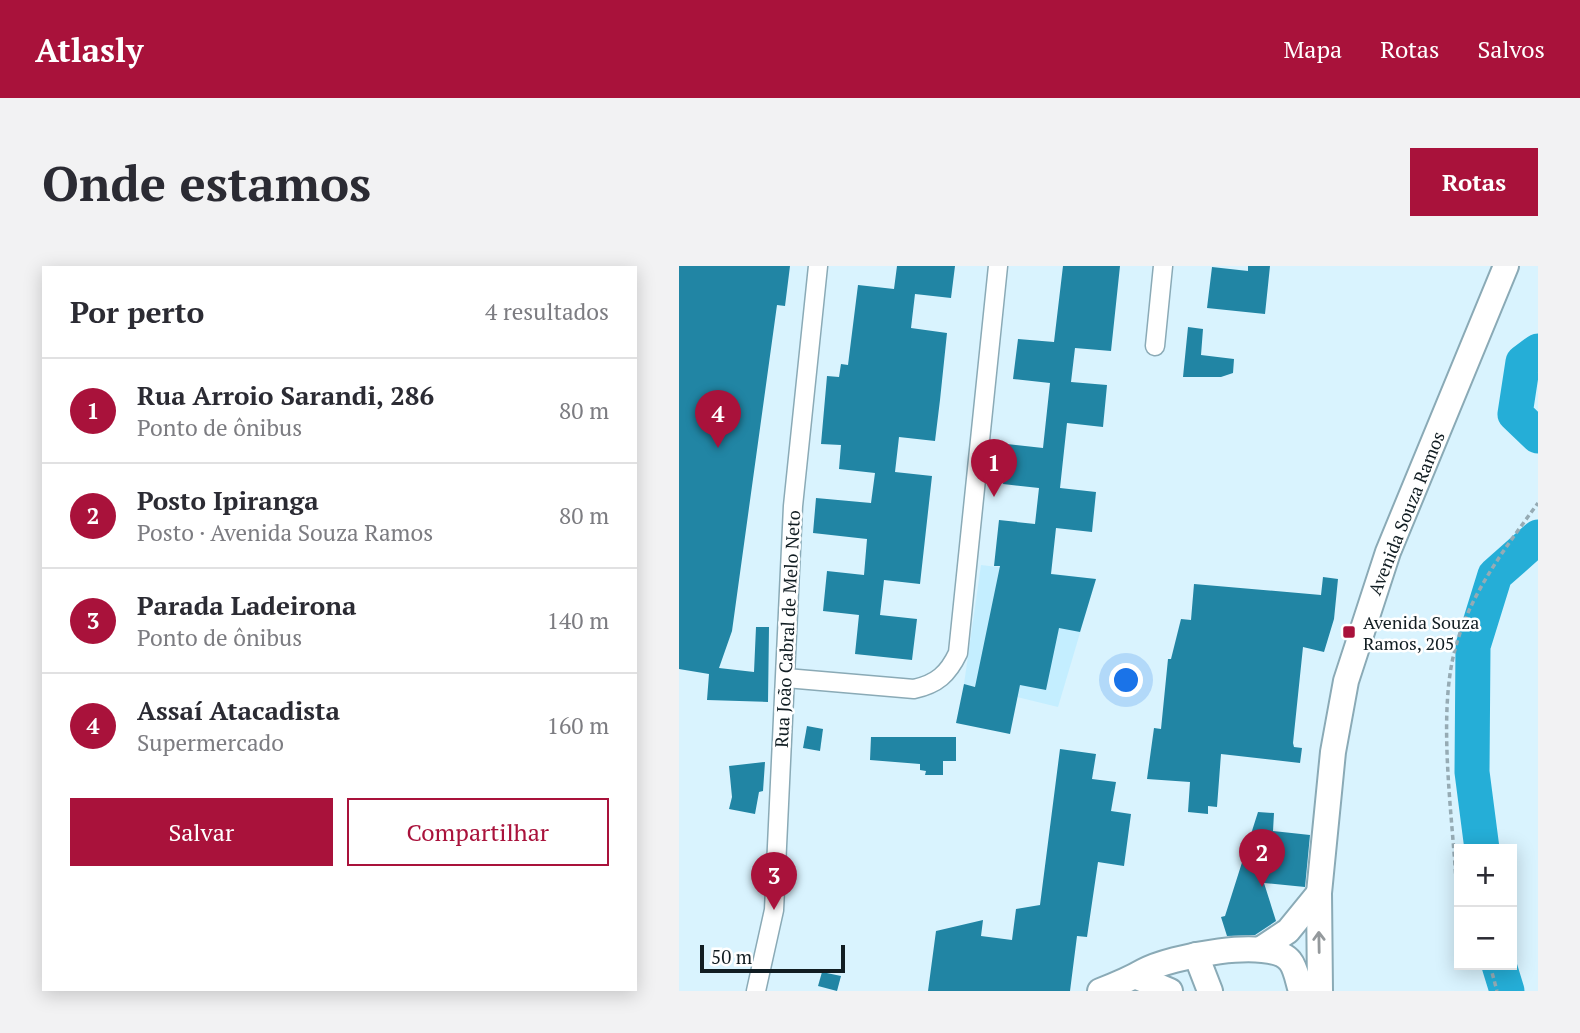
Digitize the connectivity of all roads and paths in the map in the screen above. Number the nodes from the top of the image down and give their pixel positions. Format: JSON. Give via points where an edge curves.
{"nodes":[{"id":1,"x":818,"y":266,"type":"edge"},
{"id":2,"x":998,"y":266,"type":"edge"},
{"id":3,"x":1163,"y":266,"type":"edge"},
{"id":4,"x":1506,"y":266,"type":"edge"},
{"id":5,"x":1155,"y":346,"type":"dead end"},
{"id":6,"x":1538,"y":503,"type":"edge"},
{"id":7,"x":786,"y":678,"type":"junction"},
{"id":8,"x":1454,"y":847,"type":"edge"},
{"id":9,"x":1319,"y":893,"type":"junction"},
{"id":10,"x":1261,"y":949,"type":"junction"},
{"id":11,"x":1196,"y":955,"type":"junction"},
{"id":12,"x":1491,"y":970,"type":"edge"},
{"id":13,"x":1136,"y":977,"type":"junction"},
{"id":14,"x":756,"y":991,"type":"edge"},
{"id":15,"x":1100,"y":991,"type":"edge"},
{"id":16,"x":1170,"y":991,"type":"edge"},
{"id":17,"x":1210,"y":991,"type":"edge"},
{"id":18,"x":1301,"y":991,"type":"edge"},
{"id":19,"x":1320,"y":991,"type":"edge"},
{"id":20,"x":1497,"y":991,"type":"edge"}],
"edges":[{"from":1,"to":7,"type":"street","name":"Rua João Cabral de Melo Neto","via":[[793,506]]},
{"from":2,"to":7,"type":"street","via":[[958,653],[953,665],[930,686],[914,689]]},
{"from":3,"to":5,"type":"street"},
{"from":4,"to":9,"type":"street","name":"Avenida Souza Ramos","via":[[1357,638],[1333,752]]},
{"from":6,"to":8,"type":"path","via":[[1473,601],[1455,648],[1447,732]]},
{"from":7,"to":14,"type":"street","name":"Rua João Cabral de Melo Neto","via":[[774,910]]},
{"from":9,"to":10,"type":"street","via":[[1295,924]]},
{"from":19,"to":9,"type":"street","name":"Avenida Souza Ramos","one_way":true},
{"from":10,"to":11,"type":"street"},
{"from":10,"to":18,"type":"street","via":[[1280,952],[1291,961]]},
{"from":11,"to":13,"type":"street"},
{"from":11,"to":17,"type":"street"},
{"from":12,"to":20,"type":"path"},
{"from":13,"to":15,"type":"street"},
{"from":13,"to":16,"type":"street"}]}
